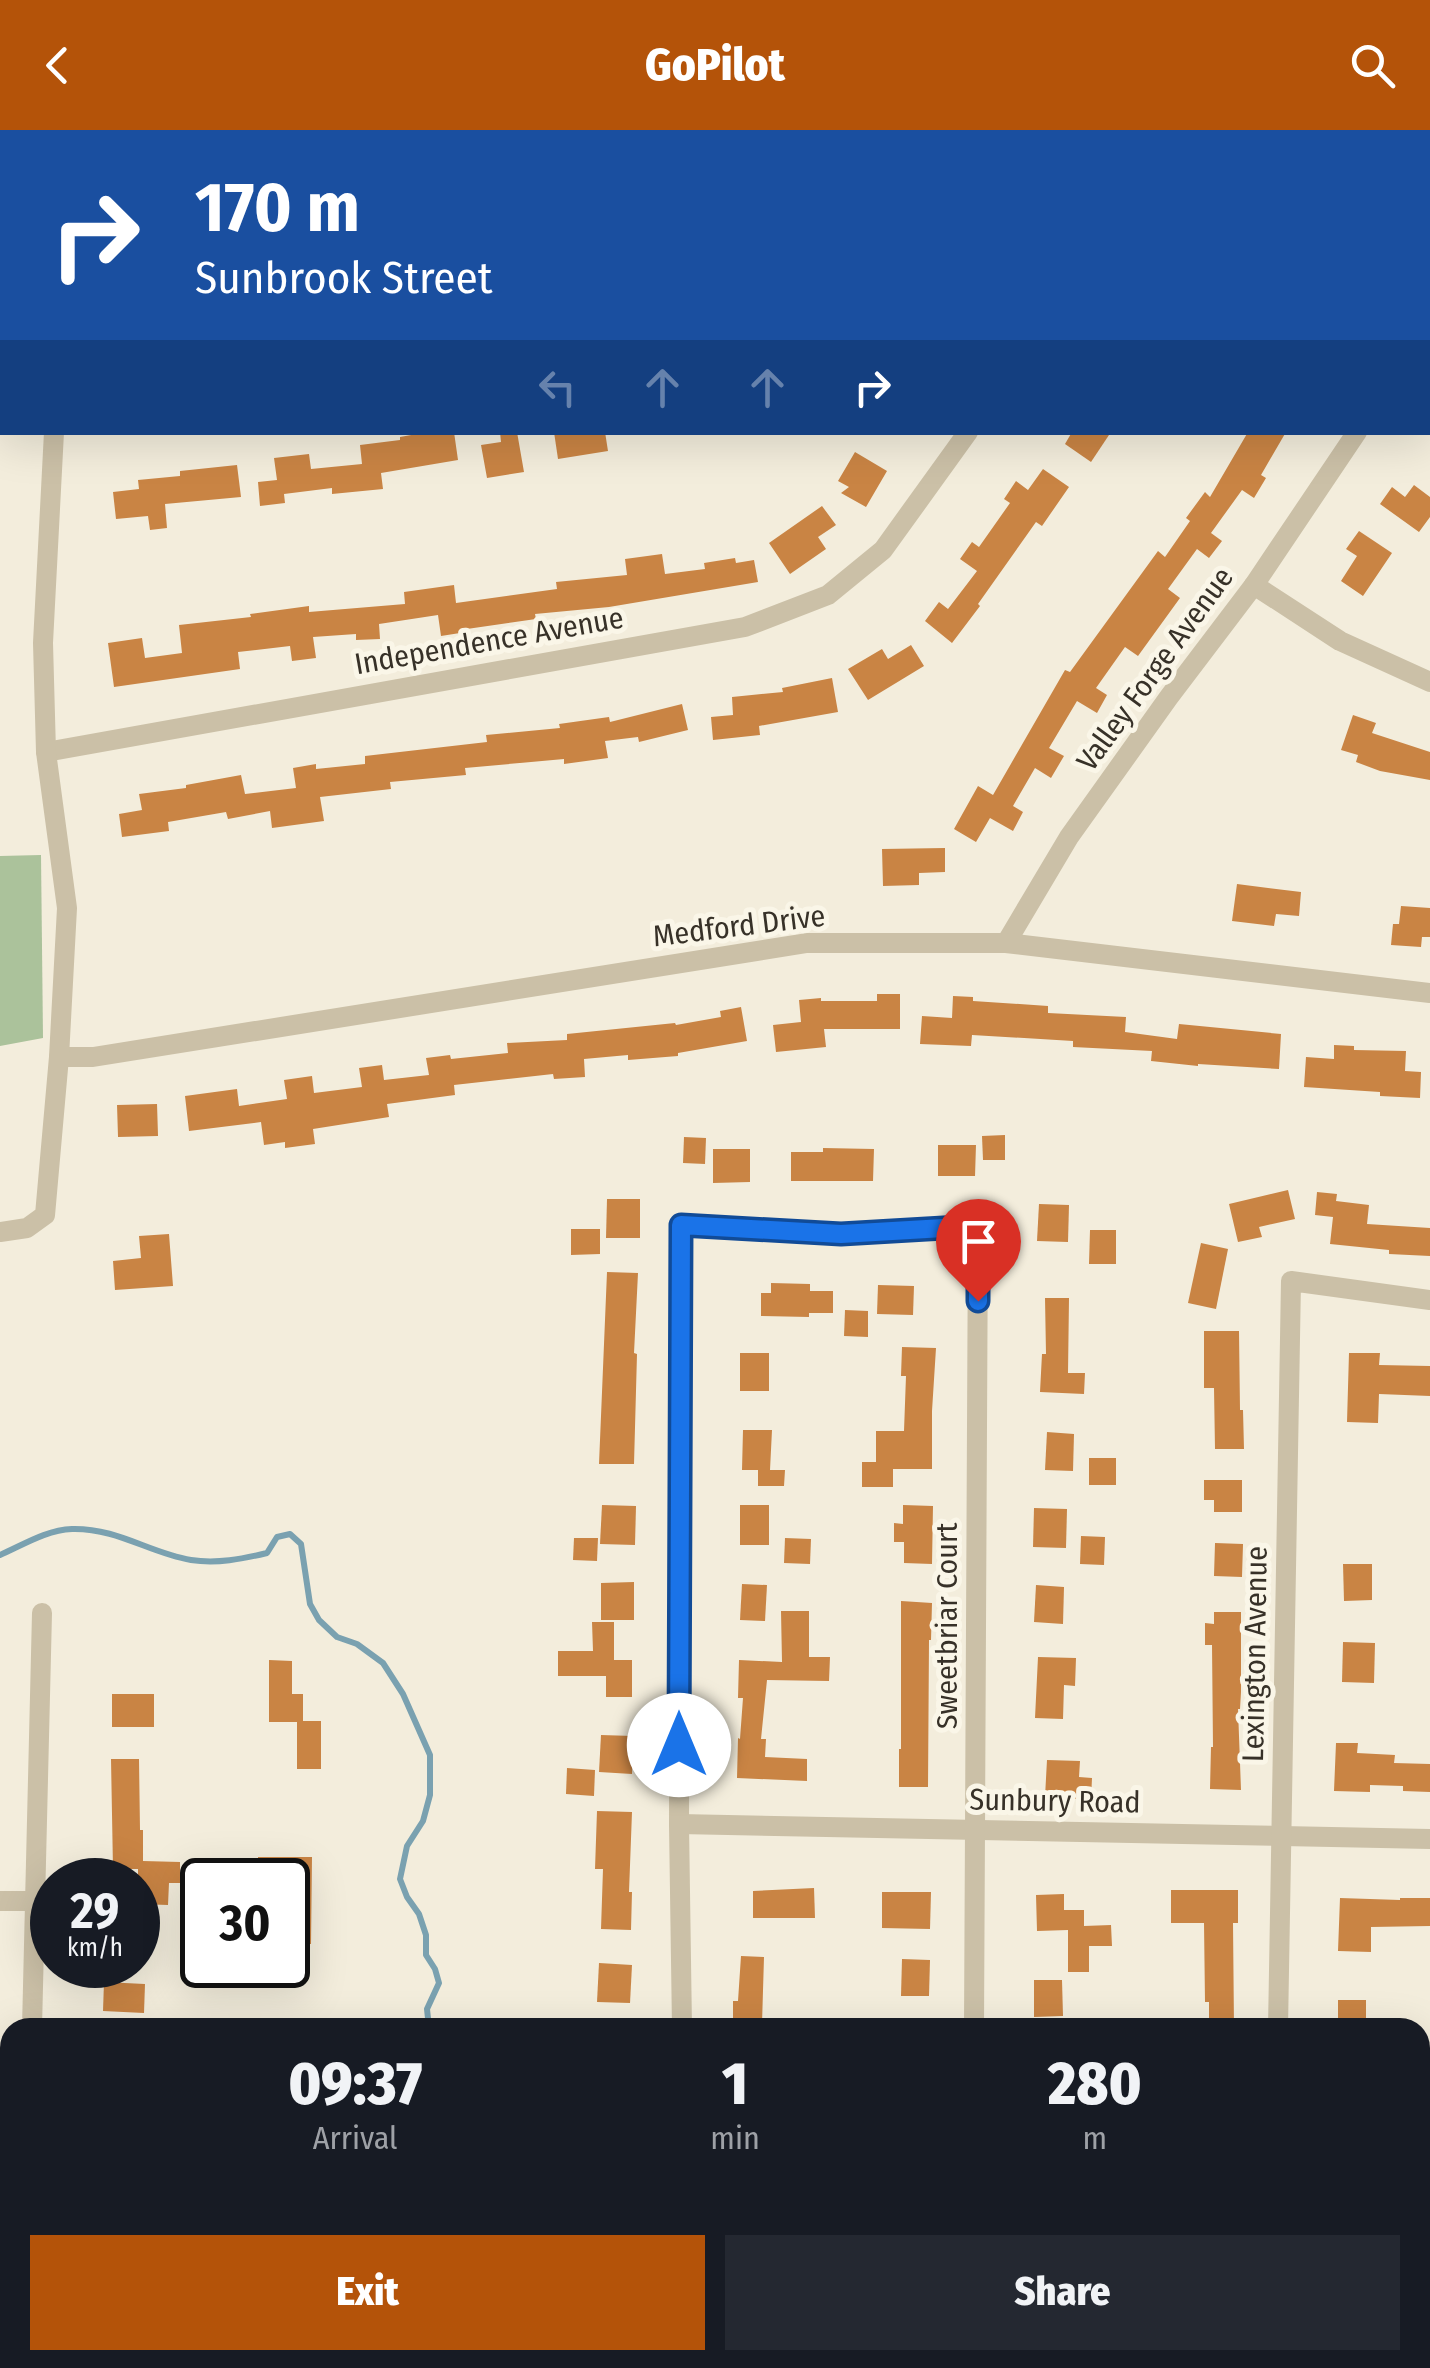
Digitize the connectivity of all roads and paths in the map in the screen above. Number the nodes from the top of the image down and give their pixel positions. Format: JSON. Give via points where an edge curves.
{"nodes":[{"id":1,"x":54,"y":435,"type":"edge"},
{"id":2,"x":966,"y":435,"type":"edge"},
{"id":3,"x":1354,"y":435,"type":"edge"},
{"id":4,"x":1254,"y":585,"type":"junction"},
{"id":5,"x":1430,"y":682,"type":"edge"},
{"id":6,"x":46,"y":752,"type":"junction"},
{"id":7,"x":1006,"y":943,"type":"junction"},
{"id":8,"x":1430,"y":993,"type":"edge"},
{"id":9,"x":59,"y":1056,"type":"junction"},
{"id":10,"x":0,"y":1232,"type":"edge"},
{"id":11,"x":1430,"y":1300,"type":"edge"},
{"id":12,"x":42,"y":1613,"type":"dead end"},
{"id":13,"x":678,"y":1824,"type":"junction"},
{"id":14,"x":976,"y":1830,"type":"junction"},
{"id":15,"x":1282,"y":1835,"type":"junction"},
{"id":16,"x":1430,"y":1839,"type":"edge"},
{"id":17,"x":37,"y":1858,"type":"edge"},
{"id":18,"x":0,"y":1900,"type":"edge"},
{"id":19,"x":30,"y":1901,"type":"edge"},
{"id":20,"x":33,"y":1988,"type":"edge"},
{"id":21,"x":32,"y":2018,"type":"edge"},
{"id":22,"x":682,"y":2018,"type":"edge"},
{"id":23,"x":974,"y":2018,"type":"edge"},
{"id":24,"x":1278,"y":2018,"type":"edge"}],
"edges":[{"from":1,"to":6,"type":"street","via":[[42,643]]},
{"from":2,"to":6,"type":"street","name":"Independence Avenue","via":[[883,550],[828,595],[745,626]]},
{"from":3,"to":4,"type":"street","name":"Valley Forge Avenue"},
{"from":4,"to":5,"type":"street","via":[[1340,641]]},
{"from":4,"to":7,"type":"street","name":"Valley Forge Avenue","via":[[1070,837]]},
{"from":6,"to":9,"type":"street","via":[[67,908]]},
{"from":7,"to":8,"type":"street","name":"Medford Drive"},
{"from":7,"to":9,"type":"street","name":"Medford Drive","via":[[807,943],[93,1057]]},
{"from":9,"to":10,"type":"street","via":[[45,1215],[27,1228]]},
{"from":11,"to":15,"type":"street","name":"Lexington Avenue","via":[[1292,1281]]},
{"from":12,"to":17,"type":"street"},
{"from":13,"to":14,"type":"street","name":"Sunbury Road"},
{"from":13,"to":14,"type":"street","name":"Sweetbriar Court","via":[[681,1225],[841,1234],[978,1226]]},
{"from":13,"to":22,"type":"street"},
{"from":14,"to":15,"type":"street","name":"Sunbury Road"},
{"from":14,"to":23,"type":"street","name":"Sweetbriar Court"},
{"from":15,"to":16,"type":"street","name":"Sunbury Road"},
{"from":15,"to":24,"type":"street","name":"Lexington Avenue"},
{"from":18,"to":19,"type":"street"},
{"from":20,"to":21,"type":"street"}]}
